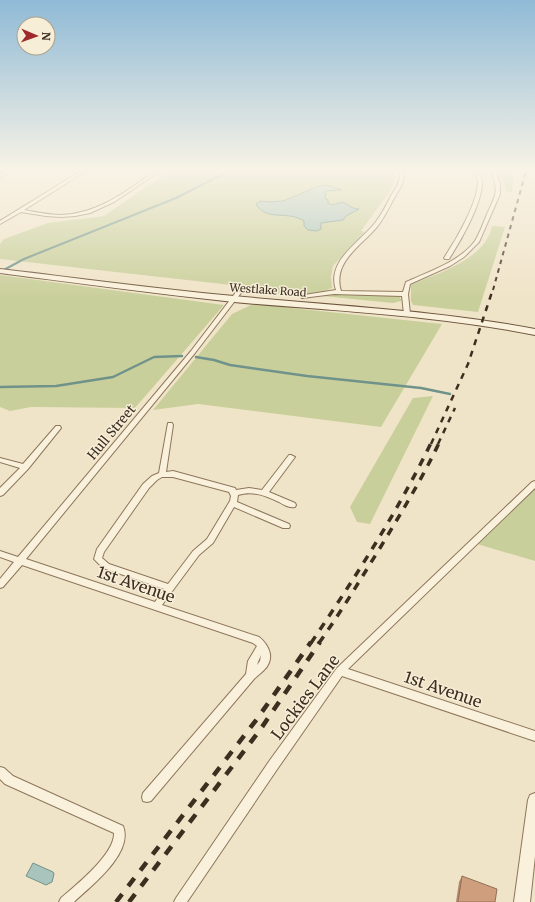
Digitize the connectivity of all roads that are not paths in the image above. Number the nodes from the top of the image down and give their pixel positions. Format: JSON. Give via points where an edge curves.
{"nodes":[{"id":1,"x":17,"y":213,"type":"edge"},
{"id":2,"x":37,"y":213,"type":"edge"},
{"id":3,"x":82,"y":213,"type":"edge"},
{"id":4,"x":383,"y":213,"type":"edge"},
{"id":5,"x":469,"y":213,"type":"edge"},
{"id":6,"x":489,"y":213,"type":"edge"},
{"id":7,"x":0,"y":223,"type":"edge"},
{"id":8,"x":447,"y":258,"type":"dead end"},
{"id":9,"x":0,"y":265,"type":"edge"},
{"id":10,"x":0,"y":272,"type":"edge"},
{"id":11,"x":339,"y":292,"type":"junction"},
{"id":12,"x":405,"y":294,"type":"junction"},
{"id":13,"x":236,"y":296,"type":"junction"},
{"id":14,"x":304,"y":297,"type":"junction"},
{"id":15,"x":406,"y":311,"type":"junction"},
{"id":16,"x":535,"y":325,"type":"edge"},
{"id":17,"x":535,"y":332,"type":"edge"},
{"id":18,"x":170,"y":426,"type":"dead end"},
{"id":19,"x":58,"y":428,"type":"dead end"},
{"id":20,"x":290,"y":457,"type":"dead end"},
{"id":21,"x":0,"y":460,"type":"edge"},
{"id":22,"x":25,"y":467,"type":"junction"},
{"id":23,"x":162,"y":474,"type":"junction"},
{"id":24,"x":535,"y":484,"type":"edge"},
{"id":25,"x":235,"y":492,"type":"junction"},
{"id":26,"x":0,"y":493,"type":"edge"},
{"id":27,"x":264,"y":493,"type":"junction"},
{"id":28,"x":232,"y":503,"type":"junction"},
{"id":29,"x":292,"y":504,"type":"dead end"},
{"id":30,"x":286,"y":526,"type":"dead end"},
{"id":31,"x":0,"y":554,"type":"edge"},
{"id":32,"x":20,"y":561,"type":"junction"},
{"id":33,"x":0,"y":585,"type":"edge"},
{"id":34,"x":171,"y":588,"type":"junction"},
{"id":35,"x":156,"y":607,"type":"junction"},
{"id":36,"x":340,"y":671,"type":"junction"},
{"id":37,"x":535,"y":736,"type":"edge"},
{"id":38,"x":0,"y":772,"type":"edge"},
{"id":39,"x":147,"y":797,"type":"dead end"},
{"id":40,"x":535,"y":800,"type":"edge"},
{"id":41,"x":65,"y":902,"type":"edge"},
{"id":42,"x":180,"y":902,"type":"edge"},
{"id":43,"x":522,"y":902,"type":"edge"}],
"edges":[{"from":1,"to":7,"type":"street"},
{"from":2,"to":3,"type":"street","via":[[60,216]]},
{"from":4,"to":11,"type":"street","via":[[376,225],[338,267],[335,282]]},
{"from":5,"to":8,"type":"street"},
{"from":6,"to":12,"type":"street","via":[[477,241],[462,256],[440,270],[410,281]]},
{"from":9,"to":13,"type":"main road","name":"Westlake Road"},
{"from":10,"to":13,"type":"main road","name":"Westlake Road"},
{"from":11,"to":12,"type":"street"},
{"from":11,"to":14,"type":"street"},
{"from":12,"to":15,"type":"street"},
{"from":13,"to":14,"type":"main road","name":"Westlake Road"},
{"from":13,"to":15,"type":"main road","name":"Westlake Road"},
{"from":13,"to":32,"type":"street","name":"Hull Street","via":[[193,352]]},
{"from":14,"to":15,"type":"main road","name":"Westlake Road"},
{"from":15,"to":16,"type":"main road","name":"Westlake Road"},
{"from":15,"to":17,"type":"main road","name":"Westlake Road"},
{"from":18,"to":23,"type":"street"},
{"from":19,"to":22,"type":"street"},
{"from":20,"to":27,"type":"street"},
{"from":21,"to":22,"type":"street"},
{"from":22,"to":26,"type":"street"},
{"from":23,"to":25,"type":"street","via":[[173,474]]},
{"from":23,"to":34,"type":"street","via":[[154,477],[146,486],[100,551],[98,559],[113,569]]},
{"from":24,"to":36,"type":"street","name":"Lockies Lane"},
{"from":25,"to":27,"type":"street","via":[[246,489]]},
{"from":25,"to":28,"type":"street"},
{"from":27,"to":29,"type":"street"},
{"from":28,"to":30,"type":"street"},
{"from":28,"to":34,"type":"street","via":[[210,541],[196,553]]},
{"from":31,"to":32,"type":"street","name":"1st Avenue"},
{"from":32,"to":33,"type":"street","name":"Hull Street"},
{"from":32,"to":35,"type":"street","name":"1st Avenue"},
{"from":34,"to":35,"type":"street"},
{"from":35,"to":39,"type":"street","name":"1st Avenue","via":[[256,640],[266,650],[266,659]]},
{"from":36,"to":37,"type":"street","name":"1st Avenue"},
{"from":36,"to":42,"type":"street","name":"Lockies Lane"},
{"from":38,"to":41,"type":"street","via":[[9,780],[119,830],[120,838],[112,854],[96,874]]},
{"from":40,"to":43,"type":"street"}]}
